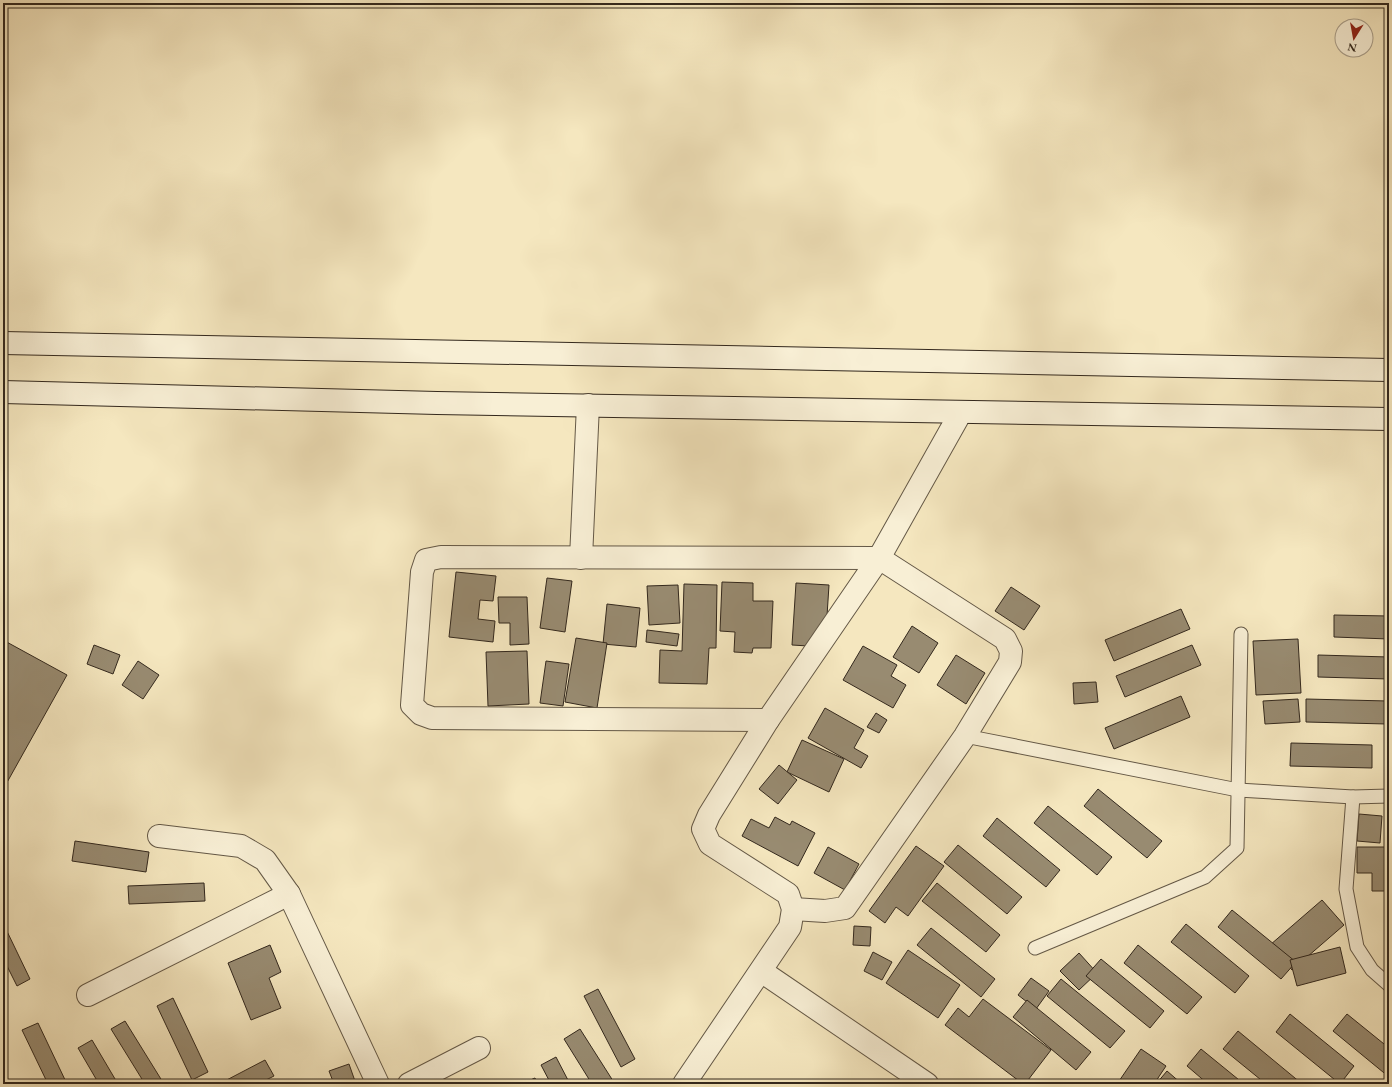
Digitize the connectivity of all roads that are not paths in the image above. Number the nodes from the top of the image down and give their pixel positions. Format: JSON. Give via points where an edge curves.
{"nodes":[{"id":1,"x":3,"y":343,"type":"edge"},
{"id":2,"x":1389,"y":370,"type":"edge"},
{"id":3,"x":3,"y":392,"type":"edge"},
{"id":4,"x":588,"y":405,"type":"junction"},
{"id":5,"x":961,"y":412,"type":"junction"},
{"id":6,"x":1389,"y":419,"type":"edge"},
{"id":7,"x":581,"y":558,"type":"junction"},
{"id":8,"x":879,"y":558,"type":"junction"},
{"id":9,"x":1241,"y":634,"type":"dead end"},
{"id":10,"x":768,"y":720,"type":"junction"},
{"id":11,"x":965,"y":736,"type":"junction"},
{"id":12,"x":1238,"y":790,"type":"junction"},
{"id":13,"x":1389,"y":796,"type":"edge"},
{"id":14,"x":1353,"y":798,"type":"junction"},
{"id":15,"x":159,"y":836,"type":"dead end"},
{"id":16,"x":289,"y":894,"type":"junction"},
{"id":17,"x":793,"y":909,"type":"junction"},
{"id":18,"x":1035,"y":948,"type":"dead end"},
{"id":19,"x":760,"y":971,"type":"junction"},
{"id":20,"x":1389,"y":985,"type":"edge"},
{"id":21,"x":88,"y":995,"type":"dead end"},
{"id":22,"x":480,"y":1048,"type":"dead end"},
{"id":23,"x":378,"y":1084,"type":"edge"},
{"id":24,"x":408,"y":1084,"type":"edge"},
{"id":25,"x":684,"y":1084,"type":"edge"},
{"id":26,"x":927,"y":1084,"type":"edge"}],
"edges":[{"from":1,"to":2,"type":"street"},
{"from":3,"to":4,"type":"street"},
{"from":4,"to":5,"type":"street"},
{"from":4,"to":7,"type":"street"},
{"from":5,"to":6,"type":"street"},
{"from":5,"to":8,"type":"street"},
{"from":7,"to":8,"type":"street"},
{"from":7,"to":10,"type":"street","via":[[441,557],[426,560],[422,572],[412,705],[421,714],[432,718]]},
{"from":8,"to":10,"type":"street"},
{"from":8,"to":11,"type":"street","via":[[1005,639],[1011,651],[1010,662]]},
{"from":9,"to":12,"type":"lane"},
{"from":10,"to":17,"type":"street","via":[[709,815],[703,829],[710,844],[788,894]]},
{"from":11,"to":12,"type":"lane"},
{"from":11,"to":17,"type":"street","via":[[845,908],[825,912]]},
{"from":12,"to":14,"type":"lane"},
{"from":12,"to":18,"type":"lane","via":[[1237,848],[1205,877]]},
{"from":13,"to":14,"type":"lane"},
{"from":14,"to":20,"type":"lane","via":[[1346,889],[1357,947],[1372,970]]},
{"from":15,"to":16,"type":"street","via":[[241,846],[265,860]]},
{"from":16,"to":21,"type":"street"},
{"from":16,"to":23,"type":"street"},
{"from":17,"to":19,"type":"street","via":[[790,927]]},
{"from":19,"to":25,"type":"street"},
{"from":19,"to":26,"type":"street"},
{"from":22,"to":24,"type":"street"}]}
